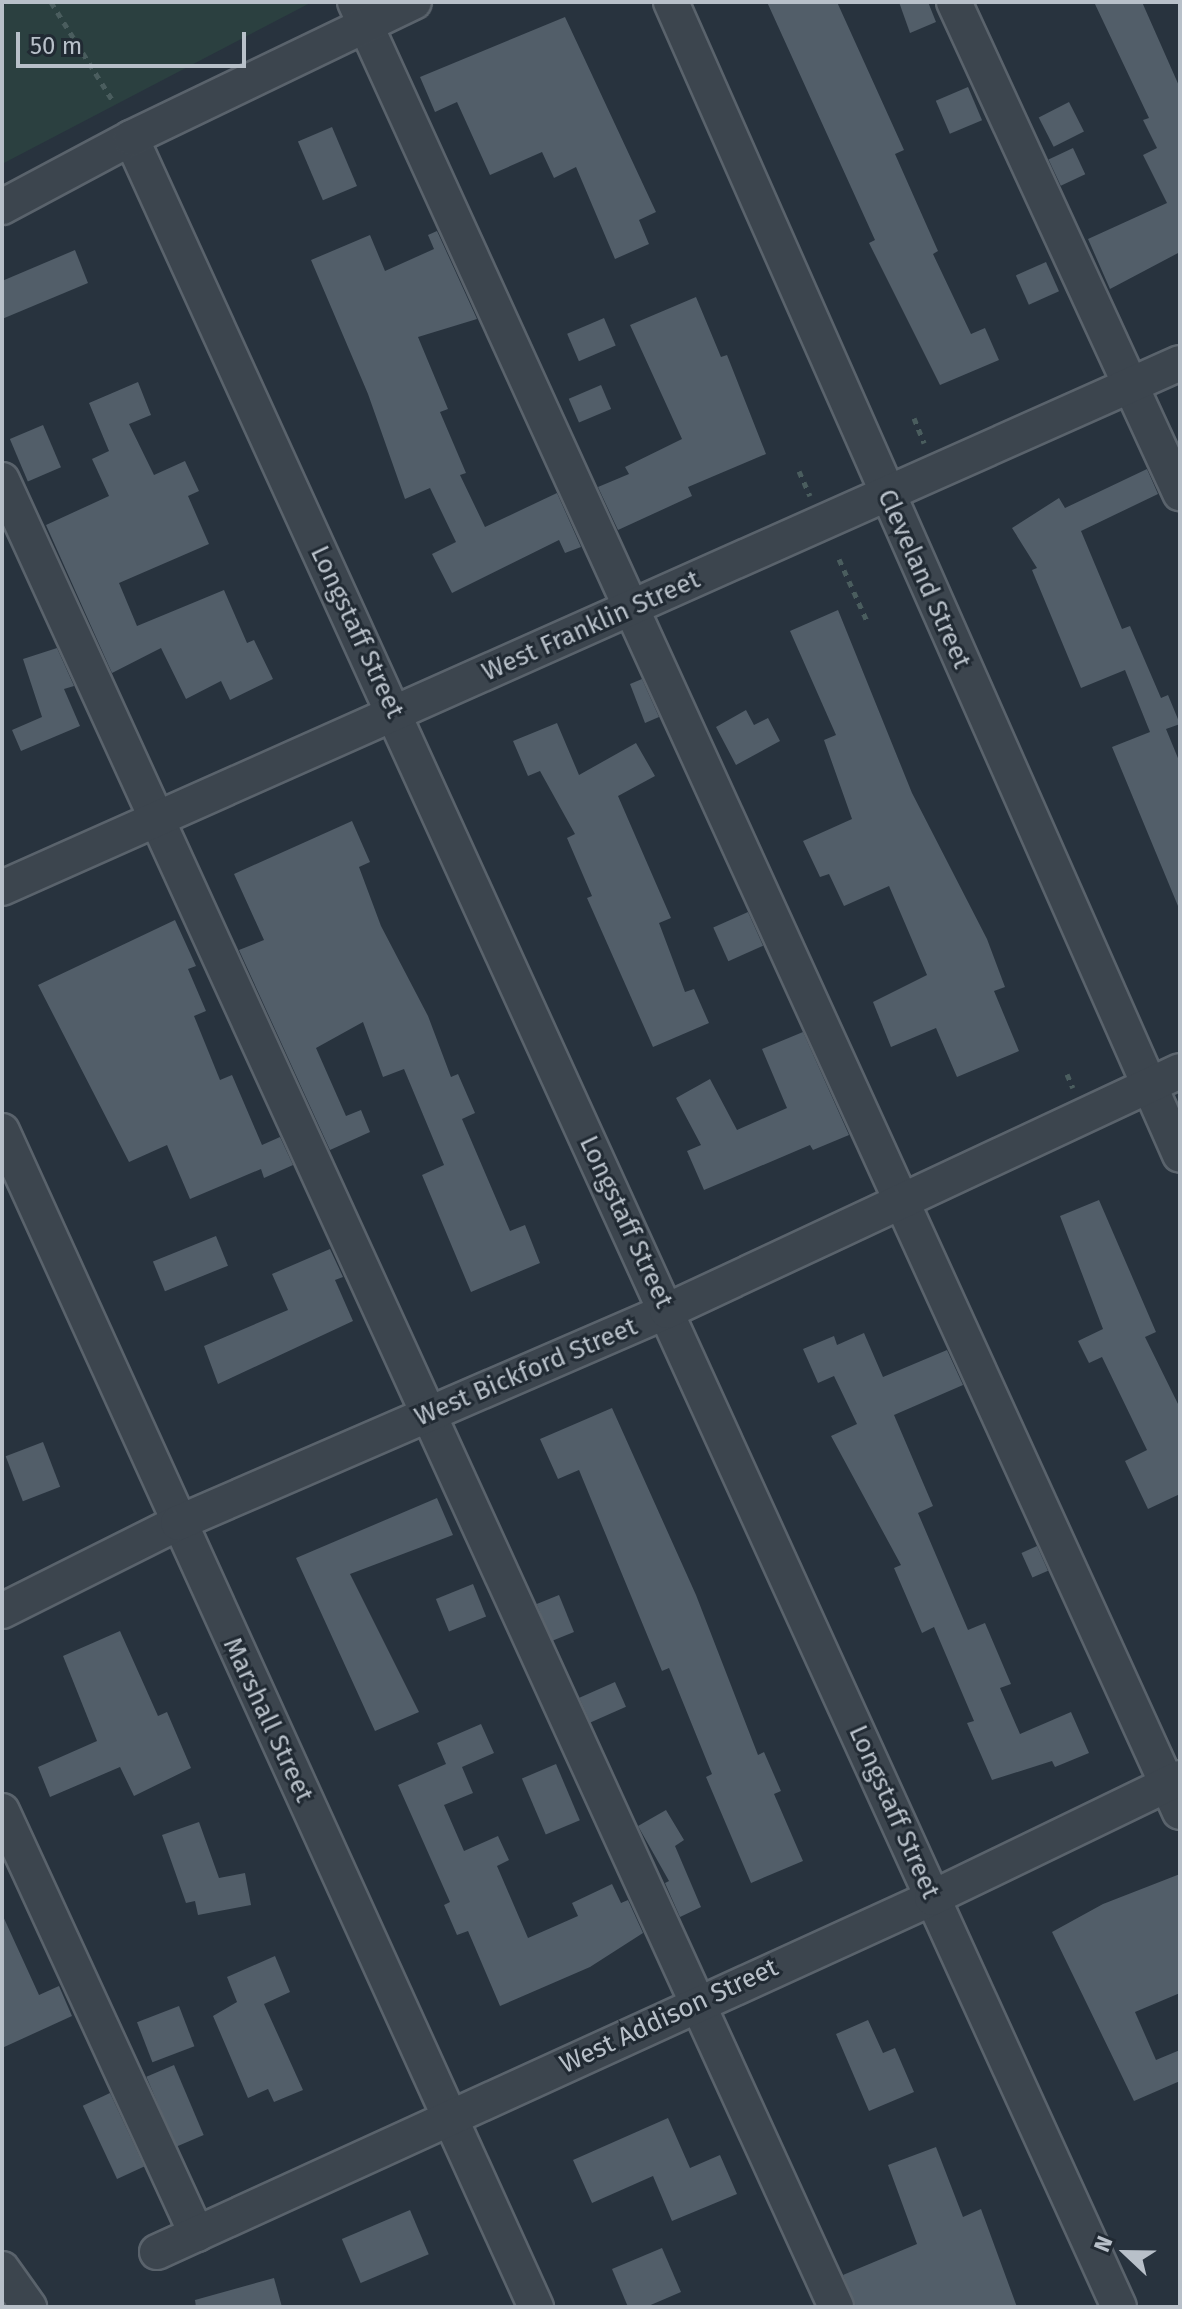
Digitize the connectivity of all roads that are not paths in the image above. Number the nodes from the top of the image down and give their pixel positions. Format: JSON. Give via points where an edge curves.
{"nodes":[{"id":1,"x":414,"y":2,"type":"edge"},
{"id":2,"x":671,"y":2,"type":"edge"},
{"id":3,"x":954,"y":2,"type":"edge"},
{"id":4,"x":360,"y":13,"type":"edge"},
{"id":5,"x":131,"y":138,"type":"junction"},
{"id":6,"x":2,"y":207,"type":"edge"},
{"id":7,"x":1180,"y":363,"type":"edge"},
{"id":8,"x":1130,"y":385,"type":"junction"},
{"id":9,"x":2,"y":480,"type":"edge"},
{"id":10,"x":885,"y":492,"type":"junction"},
{"id":11,"x":1180,"y":493,"type":"edge"},
{"id":12,"x":631,"y":608,"type":"junction"},
{"id":13,"x":395,"y":715,"type":"junction"},
{"id":14,"x":158,"y":819,"type":"junction"},
{"id":15,"x":2,"y":888,"type":"edge"},
{"id":16,"x":1180,"y":1071,"type":"edge"},
{"id":17,"x":1148,"y":1085,"type":"junction"},
{"id":18,"x":2,"y":1131,"type":"edge"},
{"id":19,"x":1180,"y":1155,"type":"edge"},
{"id":20,"x":901,"y":1201,"type":"junction"},
{"id":21,"x":667,"y":1311,"type":"junction"},
{"id":22,"x":428,"y":1414,"type":"junction"},
{"id":23,"x":178,"y":1523,"type":"junction"},
{"id":24,"x":2,"y":1611,"type":"edge"},
{"id":25,"x":1176,"y":1792,"type":"edge"},
{"id":26,"x":2,"y":1811,"type":"edge"},
{"id":27,"x":932,"y":1898,"type":"junction"},
{"id":28,"x":698,"y":2001,"type":"junction"},
{"id":29,"x":450,"y":2120,"type":"junction"},
{"id":30,"x":197,"y":2234,"type":"junction"},
{"id":31,"x":157,"y":2252,"type":"dead end"},
{"id":32,"x":2,"y":2269,"type":"edge"},
{"id":33,"x":28,"y":2306,"type":"edge"},
{"id":34,"x":536,"y":2307,"type":"edge"},
{"id":35,"x":836,"y":2307,"type":"edge"},
{"id":36,"x":1119,"y":2307,"type":"edge"}],
"edges":[{"from":1,"to":4,"type":"street"},
{"from":2,"to":10,"type":"street","name":"Cleveland Street"},
{"from":3,"to":8,"type":"street"},
{"from":4,"to":5,"type":"street"},
{"from":4,"to":12,"type":"street"},
{"from":5,"to":6,"type":"street"},
{"from":5,"to":13,"type":"street","name":"Longstaff Street"},
{"from":7,"to":8,"type":"street","name":"West Franklin Street"},
{"from":8,"to":10,"type":"street","name":"West Franklin Street"},
{"from":8,"to":11,"type":"street"},
{"from":9,"to":14,"type":"street"},
{"from":10,"to":12,"type":"street","name":"West Franklin Street"},
{"from":10,"to":17,"type":"street","name":"Cleveland Street"},
{"from":12,"to":13,"type":"street","name":"West Franklin Street"},
{"from":12,"to":20,"type":"street"},
{"from":13,"to":14,"type":"street","name":"West Franklin Street"},
{"from":13,"to":21,"type":"street","name":"Longstaff Street"},
{"from":14,"to":15,"type":"street","name":"West Franklin Street"},
{"from":14,"to":22,"type":"street"},
{"from":16,"to":17,"type":"street","name":"West Bickford Street"},
{"from":17,"to":19,"type":"street","name":"Cleveland Street"},
{"from":17,"to":20,"type":"street","name":"West Bickford Street"},
{"from":18,"to":23,"type":"street","name":"Marshall Street"},
{"from":20,"to":21,"type":"street","name":"West Bickford Street"},
{"from":20,"to":25,"type":"street"},
{"from":21,"to":22,"type":"street","name":"West Bickford Street"},
{"from":21,"to":27,"type":"street","name":"Longstaff Street"},
{"from":22,"to":23,"type":"street","name":"West Bickford Street"},
{"from":22,"to":28,"type":"street"},
{"from":23,"to":24,"type":"street","name":"West Bickford Street"},
{"from":23,"to":29,"type":"street","name":"Marshall Street"},
{"from":25,"to":27,"type":"street","name":"West Addison Street"},
{"from":26,"to":30,"type":"street"},
{"from":27,"to":28,"type":"street","name":"West Addison Street"},
{"from":27,"to":36,"type":"street","name":"Longstaff Street"},
{"from":28,"to":29,"type":"street","name":"West Addison Street"},
{"from":28,"to":35,"type":"street"},
{"from":29,"to":30,"type":"street","name":"West Addison Street"},
{"from":29,"to":34,"type":"street","name":"Marshall Street"},
{"from":30,"to":31,"type":"street","name":"West Addison Street"},
{"from":32,"to":33,"type":"street"}]}
